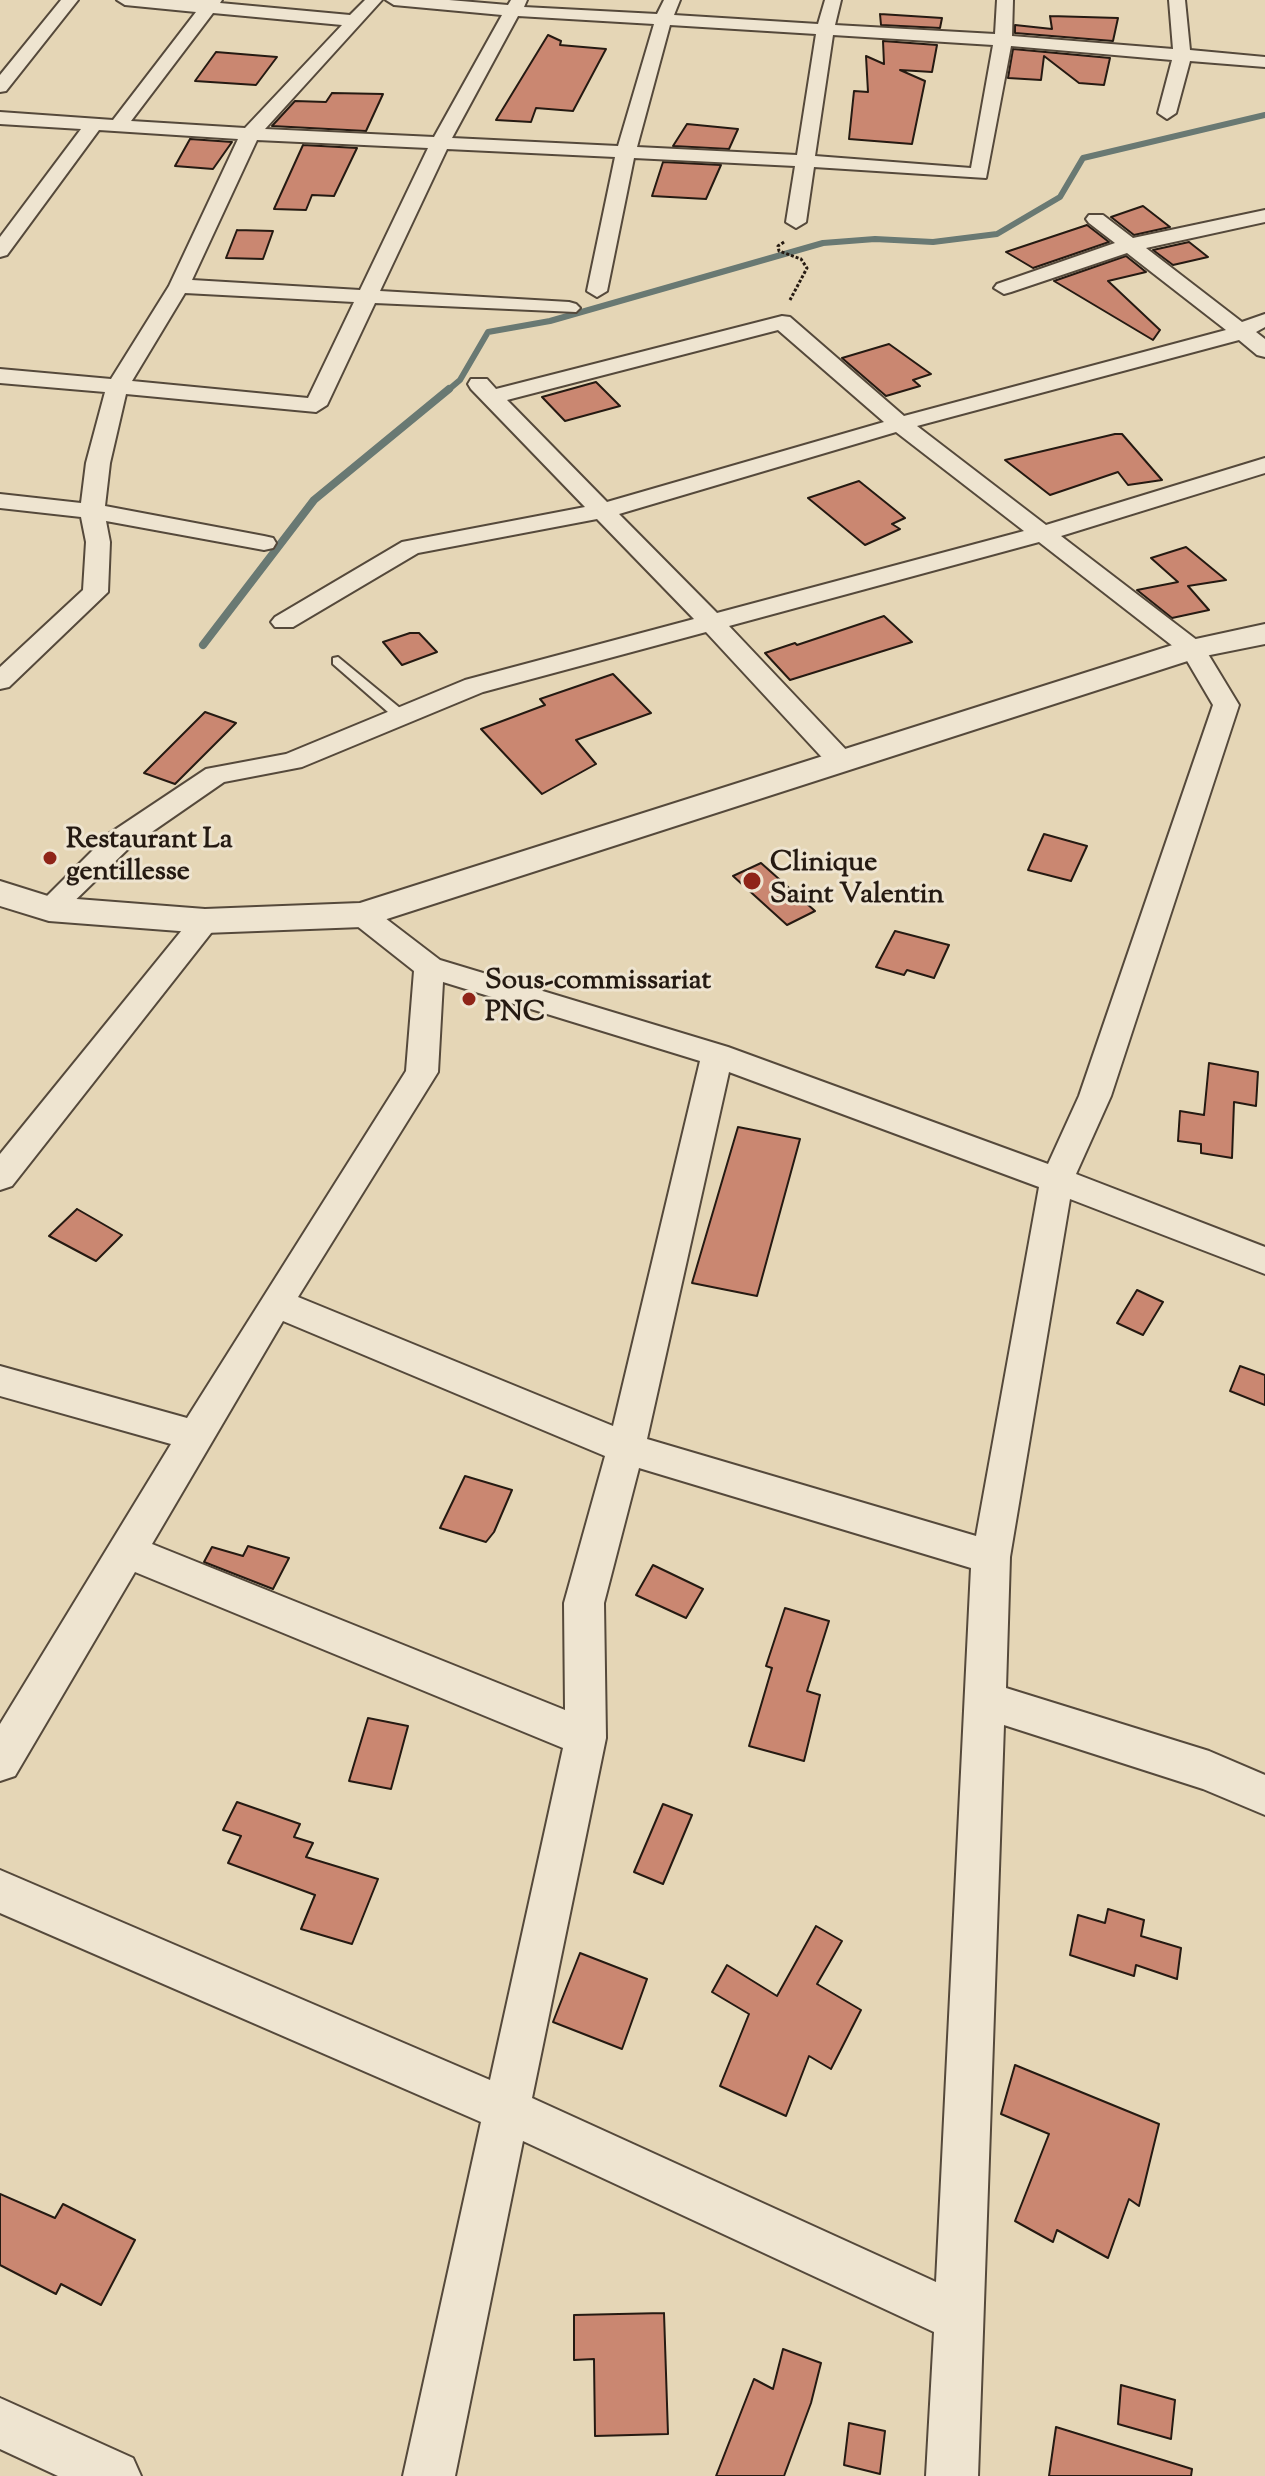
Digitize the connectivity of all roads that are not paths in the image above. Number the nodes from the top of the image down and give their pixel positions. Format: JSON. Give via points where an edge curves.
{"nodes":[{"id":1,"x":70,"y":0,"type":"edge"},
{"id":2,"x":125,"y":0,"type":"edge"},
{"id":3,"x":374,"y":0,"type":"edge"},
{"id":4,"x":394,"y":0,"type":"edge"},
{"id":5,"x":672,"y":0,"type":"edge"},
{"id":6,"x":833,"y":0,"type":"edge"},
{"id":7,"x":1005,"y":0,"type":"edge"},
{"id":8,"x":1177,"y":0,"type":"edge"},
{"id":9,"x":211,"y":4,"type":"edge"},
{"id":10,"x":516,"y":5,"type":"edge"},
{"id":11,"x":664,"y":18,"type":"junction"},
{"id":12,"x":357,"y":21,"type":"junction"},
{"id":13,"x":825,"y":29,"type":"junction"},
{"id":14,"x":1003,"y":40,"type":"junction"},
{"id":15,"x":1182,"y":57,"type":"junction"},
{"id":16,"x":1265,"y":62,"type":"edge"},
{"id":17,"x":0,"y":87,"type":"edge"},
{"id":18,"x":1167,"y":113,"type":"dead end"},
{"id":19,"x":0,"y":118,"type":"edge"},
{"id":20,"x":94,"y":124,"type":"junction"},
{"id":21,"x":118,"y":125,"type":"junction"},
{"id":22,"x":250,"y":134,"type":"junction"},
{"id":23,"x":440,"y":143,"type":"junction"},
{"id":24,"x":626,"y":151,"type":"junction"},
{"id":25,"x":805,"y":161,"type":"junction"},
{"id":26,"x":1265,"y":216,"type":"edge"},
{"id":27,"x":1096,"y":219,"type":"dead end"},
{"id":28,"x":796,"y":222,"type":"dead end"},
{"id":29,"x":1129,"y":245,"type":"junction"},
{"id":30,"x":0,"y":251,"type":"edge"},
{"id":31,"x":179,"y":286,"type":"junction"},
{"id":32,"x":1004,"y":288,"type":"dead end"},
{"id":33,"x":597,"y":291,"type":"dead end"},
{"id":34,"x":368,"y":295,"type":"junction"},
{"id":35,"x":569,"y":308,"type":"dead end"},
{"id":36,"x":1265,"y":320,"type":"edge"},
{"id":37,"x":1240,"y":333,"type":"junction"},
{"id":38,"x":1265,"y":350,"type":"edge"},
{"id":39,"x":0,"y":376,"type":"edge"},
{"id":40,"x":117,"y":387,"type":"junction"},
{"id":41,"x":900,"y":424,"type":"junction"},
{"id":42,"x":1265,"y":465,"type":"edge"},
{"id":43,"x":0,"y":501,"type":"edge"},
{"id":44,"x":92,"y":511,"type":"junction"},
{"id":45,"x":602,"y":511,"type":"junction"},
{"id":46,"x":1045,"y":533,"type":"junction"},
{"id":47,"x":264,"y":543,"type":"dead end"},
{"id":48,"x":284,"y":622,"type":"dead end"},
{"id":49,"x":713,"y":624,"type":"junction"},
{"id":50,"x":1265,"y":634,"type":"edge"},
{"id":51,"x":1193,"y":649,"type":"junction"},
{"id":52,"x":338,"y":661,"type":"dead end"},
{"id":53,"x":0,"y":681,"type":"edge"},
{"id":54,"x":401,"y":716,"type":"junction"},
{"id":55,"x":840,"y":760,"type":"junction"},
{"id":56,"x":0,"y":893,"type":"edge"},
{"id":57,"x":49,"y":909,"type":"junction"},
{"id":58,"x":362,"y":915,"type":"junction"},
{"id":59,"x":205,"y":921,"type":"junction"},
{"id":60,"x":429,"y":967,"type":"junction"},
{"id":61,"x":717,"y":1055,"type":"junction"},
{"id":62,"x":0,"y":1177,"type":"edge"},
{"id":63,"x":1057,"y":1180,"type":"junction"},
{"id":64,"x":1265,"y":1261,"type":"edge"},
{"id":65,"x":276,"y":1303,"type":"junction"},
{"id":66,"x":0,"y":1381,"type":"edge"},
{"id":67,"x":197,"y":1436,"type":"junction"},
{"id":68,"x":626,"y":1448,"type":"junction"},
{"id":69,"x":127,"y":1551,"type":"junction"},
{"id":70,"x":991,"y":1557,"type":"junction"},
{"id":71,"x":986,"y":1700,"type":"junction"},
{"id":72,"x":586,"y":1738,"type":"junction"},
{"id":73,"x":0,"y":1762,"type":"edge"},
{"id":74,"x":1265,"y":1795,"type":"edge"},
{"id":75,"x":0,"y":1891,"type":"edge"},
{"id":76,"x":507,"y":2110,"type":"junction"},
{"id":77,"x":959,"y":2318,"type":"junction"},
{"id":78,"x":0,"y":2423,"type":"edge"},
{"id":79,"x":115,"y":2476,"type":"edge"},
{"id":80,"x":429,"y":2476,"type":"edge"},
{"id":81,"x":952,"y":2476,"type":"edge"}],
"edges":[{"from":1,"to":17,"type":"street"},
{"from":2,"to":9,"type":"street"},
{"from":3,"to":12,"type":"street"},
{"from":4,"to":10,"type":"street"},
{"from":5,"to":11,"type":"street"},
{"from":6,"to":13,"type":"street"},
{"from":7,"to":14,"type":"street"},
{"from":8,"to":15,"type":"street"},
{"from":9,"to":12,"type":"street"},
{"from":9,"to":21,"type":"street"},
{"from":10,"to":11,"type":"street"},
{"from":10,"to":23,"type":"street"},
{"from":11,"to":13,"type":"street"},
{"from":11,"to":24,"type":"street"},
{"from":12,"to":22,"type":"street"},
{"from":13,"to":14,"type":"street"},
{"from":13,"to":25,"type":"street"},
{"from":14,"to":15,"type":"street"},
{"from":14,"to":25,"type":"street","via":[[979,174]]},
{"from":15,"to":16,"type":"street"},
{"from":15,"to":18,"type":"street"},
{"from":19,"to":20,"type":"street"},
{"from":20,"to":21,"type":"street"},
{"from":20,"to":30,"type":"street"},
{"from":21,"to":22,"type":"street"},
{"from":22,"to":23,"type":"street"},
{"from":22,"to":31,"type":"street"},
{"from":23,"to":24,"type":"street"},
{"from":23,"to":34,"type":"street"},
{"from":24,"to":25,"type":"street"},
{"from":24,"to":33,"type":"street"},
{"from":25,"to":28,"type":"street"},
{"from":26,"to":29,"type":"street"},
{"from":27,"to":29,"type":"street"},
{"from":29,"to":32,"type":"street"},
{"from":29,"to":37,"type":"street"},
{"from":31,"to":34,"type":"street"},
{"from":31,"to":40,"type":"street"},
{"from":34,"to":35,"type":"street"},
{"from":34,"to":40,"type":"street","via":[[316,405]]},
{"from":36,"to":37,"type":"street"},
{"from":37,"to":38,"type":"street"},
{"from":37,"to":41,"type":"street"},
{"from":39,"to":40,"type":"street"},
{"from":40,"to":44,"type":"street"},
{"from":41,"to":45,"type":"street"},
{"from":41,"to":45,"type":"street","via":[[782,322],[483,389]]},
{"from":41,"to":46,"type":"street"},
{"from":42,"to":46,"type":"street"},
{"from":43,"to":44,"type":"street"},
{"from":44,"to":47,"type":"street"},
{"from":44,"to":53,"type":"street","via":[[98,542],[95,592]]},
{"from":45,"to":48,"type":"street","via":[[411,547]]},
{"from":45,"to":49,"type":"street"},
{"from":46,"to":49,"type":"street"},
{"from":46,"to":51,"type":"street"},
{"from":49,"to":54,"type":"street","via":[[474,686]]},
{"from":49,"to":55,"type":"street"},
{"from":50,"to":51,"type":"street"},
{"from":51,"to":55,"type":"street"},
{"from":51,"to":63,"type":"street","via":[[1226,705],[1095,1096]]},
{"from":52,"to":54,"type":"lane"},
{"from":54,"to":57,"type":"street","via":[[292,761],[216,775],[120,840]]},
{"from":55,"to":58,"type":"street"},
{"from":56,"to":57,"type":"street"},
{"from":57,"to":59,"type":"street"},
{"from":58,"to":59,"type":"street"},
{"from":58,"to":60,"type":"street"},
{"from":59,"to":62,"type":"street"},
{"from":60,"to":61,"type":"street"},
{"from":60,"to":65,"type":"street","via":[[422,1072]]},
{"from":61,"to":63,"type":"street"},
{"from":61,"to":68,"type":"street"},
{"from":63,"to":64,"type":"street"},
{"from":63,"to":70,"type":"street"},
{"from":65,"to":67,"type":"street"},
{"from":65,"to":68,"type":"street"},
{"from":66,"to":67,"type":"street"},
{"from":67,"to":69,"type":"street"},
{"from":68,"to":70,"type":"street"},
{"from":68,"to":72,"type":"street","via":[[584,1603]]},
{"from":69,"to":72,"type":"street"},
{"from":69,"to":73,"type":"street"},
{"from":70,"to":71,"type":"street"},
{"from":71,"to":74,"type":"street","via":[[1209,1771]]},
{"from":71,"to":77,"type":"street"},
{"from":72,"to":76,"type":"street"},
{"from":75,"to":76,"type":"street"},
{"from":76,"to":77,"type":"street"},
{"from":76,"to":80,"type":"street"},
{"from":77,"to":81,"type":"street"},
{"from":78,"to":79,"type":"street"}]}
